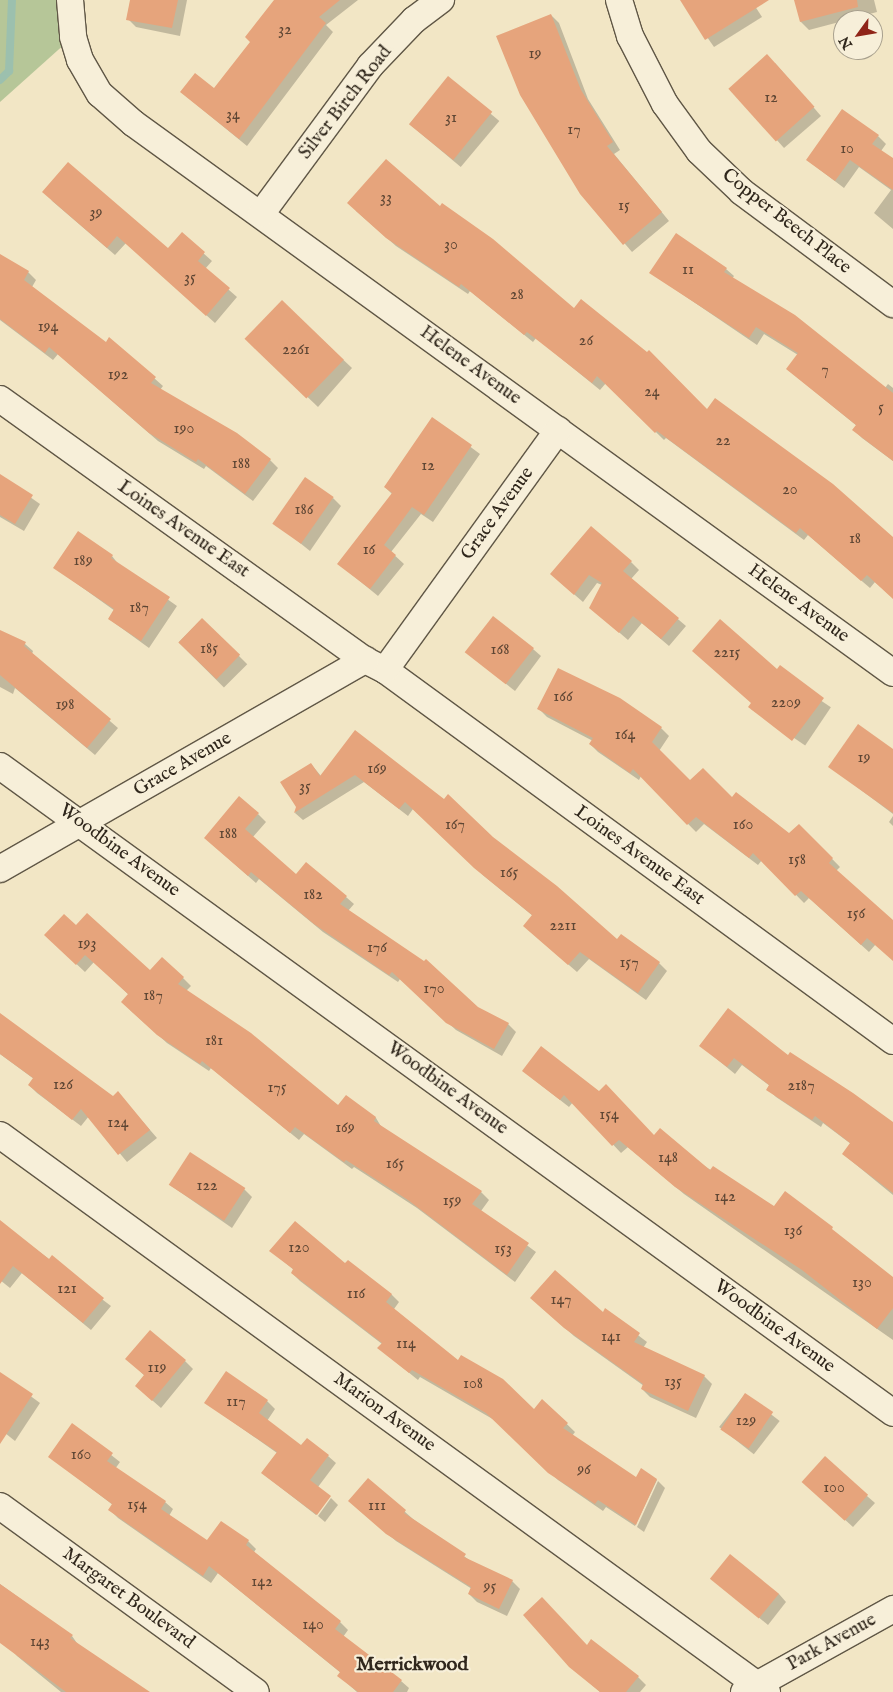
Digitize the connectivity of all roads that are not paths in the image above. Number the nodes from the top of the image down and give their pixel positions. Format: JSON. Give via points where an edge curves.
{"nodes":[{"id":1,"x":70,"y":0,"type":"edge"},
{"id":2,"x":440,"y":0,"type":"edge"},
{"id":3,"x":619,"y":0,"type":"edge"},
{"id":4,"x":261,"y":214,"type":"junction"},
{"id":5,"x":893,"y":304,"type":"edge"},
{"id":6,"x":0,"y":399,"type":"edge"},
{"id":7,"x":558,"y":430,"type":"junction"},
{"id":8,"x":375,"y":665,"type":"junction"},
{"id":9,"x":893,"y":673,"type":"edge"},
{"id":10,"x":0,"y":766,"type":"edge"},
{"id":11,"x":80,"y":824,"type":"junction"},
{"id":12,"x":0,"y":869,"type":"edge"},
{"id":13,"x":893,"y":1041,"type":"edge"},
{"id":14,"x":0,"y":1135,"type":"edge"},
{"id":15,"x":893,"y":1413,"type":"edge"},
{"id":16,"x":0,"y":1506,"type":"edge"},
{"id":17,"x":893,"y":1609,"type":"edge"},
{"id":18,"x":756,"y":1690,"type":"edge"},
{"id":19,"x":256,"y":1692,"type":"edge"}],
"edges":[{"from":1,"to":4,"type":"street","name":"Helene Avenue","via":[[73,37],[80,60],[100,94],[133,123]]},
{"from":2,"to":4,"type":"street","name":"Silver Birch Road","via":[[414,20],[370,66]]},
{"from":3,"to":5,"type":"street","name":"Copper Beech Place","via":[[630,36],[665,104],[699,151],[742,192]]},
{"from":4,"to":7,"type":"street","name":"Helene Avenue"},
{"from":6,"to":8,"type":"street","name":"Loines Avenue East"},
{"from":7,"to":8,"type":"street","name":"Grace Avenue"},
{"from":7,"to":9,"type":"street","name":"Helene Avenue"},
{"from":8,"to":11,"type":"street","name":"Grace Avenue"},
{"from":8,"to":13,"type":"street","name":"Loines Avenue East"},
{"from":10,"to":11,"type":"street","name":"Woodbine Avenue"},
{"from":11,"to":12,"type":"street","name":"Grace Avenue"},
{"from":11,"to":15,"type":"street","name":"Woodbine Avenue"},
{"from":14,"to":18,"type":"street","name":"Marion Avenue"},
{"from":16,"to":19,"type":"street","name":"Margaret Boulevard"},
{"from":17,"to":18,"type":"street","name":"Park Avenue"}]}
